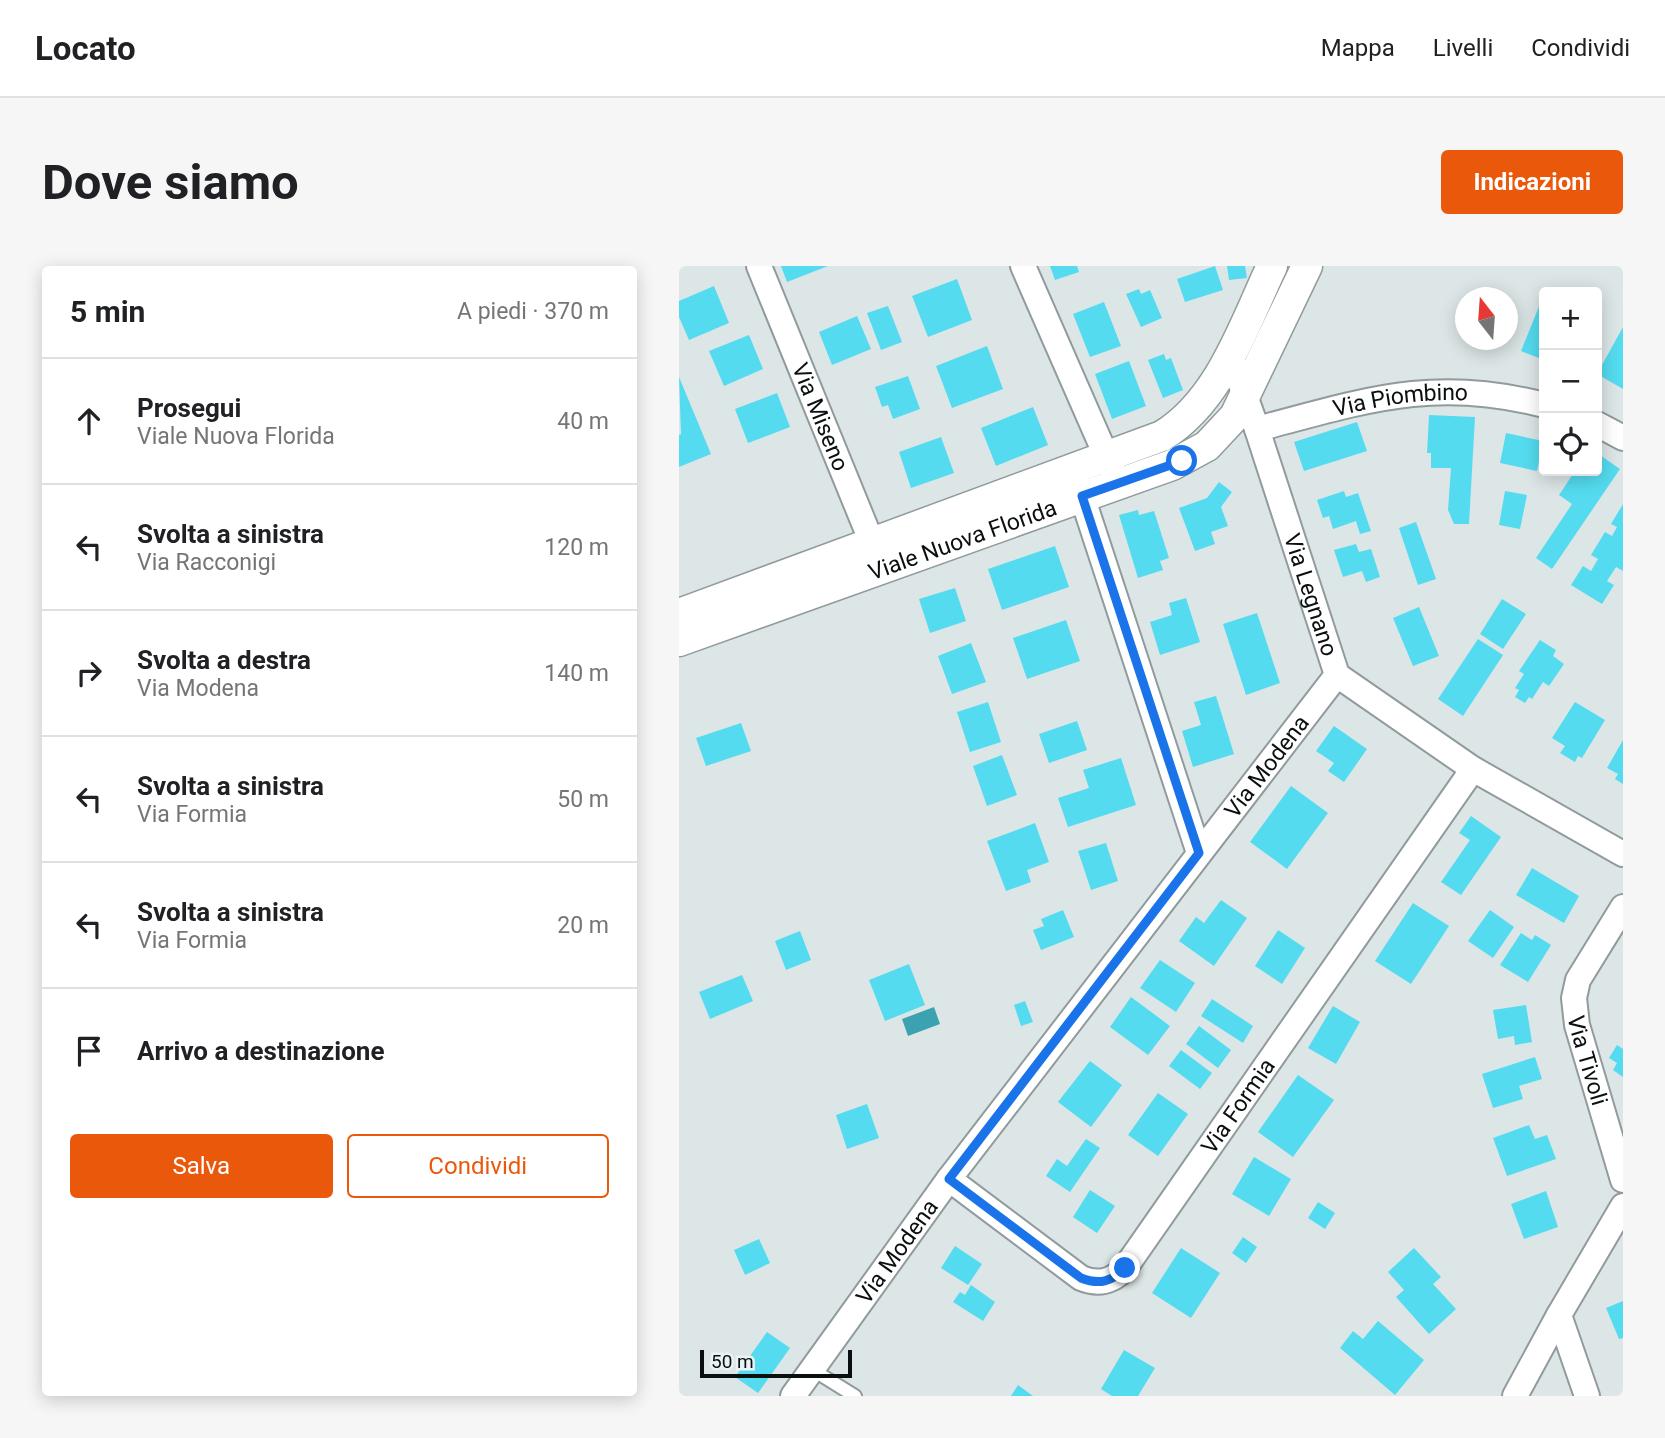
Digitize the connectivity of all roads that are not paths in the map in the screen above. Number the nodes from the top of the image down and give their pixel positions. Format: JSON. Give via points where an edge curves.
{"nodes":[{"id":1,"x":759,"y":266,"type":"edge"},
{"id":2,"x":1023,"y":266,"type":"edge"},
{"id":3,"x":1272,"y":266,"type":"edge"},
{"id":4,"x":1307,"y":266,"type":"edge"},
{"id":5,"x":1230,"y":354,"type":"junction"},
{"id":6,"x":1246,"y":396,"type":"junction"},
{"id":7,"x":1539,"y":404,"type":"edge"},
{"id":8,"x":1602,"y":427,"type":"edge"},
{"id":9,"x":1258,"y":429,"type":"junction"},
{"id":10,"x":1623,"y":438,"type":"edge"},
{"id":11,"x":1112,"y":470,"type":"junction"},
{"id":12,"x":1077,"y":483,"type":"junction"},
{"id":13,"x":878,"y":556,"type":"junction"},
{"id":14,"x":679,"y":614,"type":"edge"},
{"id":15,"x":679,"y":641,"type":"edge"},
{"id":16,"x":1337,"y":675,"type":"junction"},
{"id":17,"x":1473,"y":769,"type":"junction"},
{"id":18,"x":1199,"y":853,"type":"junction"},
{"id":19,"x":1623,"y":854,"type":"edge"},
{"id":20,"x":1623,"y":907,"type":"edge"},
{"id":21,"x":949,"y":1179,"type":"junction"},
{"id":22,"x":1623,"y":1180,"type":"edge"},
{"id":23,"x":1623,"y":1206,"type":"edge"},
{"id":24,"x":1559,"y":1315,"type":"junction"},
{"id":25,"x":813,"y":1370,"type":"junction"},
{"id":26,"x":793,"y":1396,"type":"edge"},
{"id":27,"x":855,"y":1396,"type":"edge"},
{"id":28,"x":1515,"y":1396,"type":"edge"},
{"id":29,"x":1587,"y":1396,"type":"edge"}],
"edges":[{"from":1,"to":13,"type":"street","name":"Via Miseno"},
{"from":2,"to":11,"type":"street"},
{"from":3,"to":5,"type":"street","name":"Viale Nuova Florida"},
{"from":4,"to":6,"type":"street","name":"Viale Nuova Florida"},
{"from":5,"to":6,"type":"street","name":"Via Legnano"},
{"from":5,"to":11,"type":"street","name":"Viale Nuova Florida","via":[[1202,401],[1180,424]]},
{"from":6,"to":9,"type":"street","name":"Via Legnano"},
{"from":6,"to":11,"type":"street","name":"Viale Nuova Florida","via":[[1219,435],[1200,452],[1173,465]]},
{"from":7,"to":9,"type":"street","name":"Via Piombino","via":[[1476,391],[1407,393]]},
{"from":8,"to":10,"type":"street"},
{"from":9,"to":16,"type":"street","name":"Via Legnano"},
{"from":11,"to":12,"type":"street","name":"Viale Nuova Florida"},
{"from":12,"to":13,"type":"street","name":"Viale Nuova Florida"},
{"from":12,"to":18,"type":"street"},
{"from":13,"to":14,"type":"street","name":"Viale Nuova Florida"},
{"from":13,"to":15,"type":"street","name":"Viale Nuova Florida"},
{"from":16,"to":17,"type":"street","name":"Via Legnano"},
{"from":16,"to":18,"type":"street","name":"Via Modena"},
{"from":17,"to":19,"type":"street","name":"Via Legnano"},
{"from":17,"to":21,"type":"street","name":"Via Formia","via":[[1114,1278],[1094,1282],[1081,1278]]},
{"from":18,"to":21,"type":"street","name":"Via Modena"},
{"from":20,"to":22,"type":"street","name":"Via Tivoli","via":[[1578,980],[1574,998],[1577,1025]]},
{"from":21,"to":25,"type":"street","name":"Via Modena"},
{"from":23,"to":24,"type":"street"},
{"from":24,"to":28,"type":"street"},
{"from":24,"to":29,"type":"street"},
{"from":25,"to":26,"type":"street","name":"Via Modena"},
{"from":25,"to":27,"type":"lane"}]}
